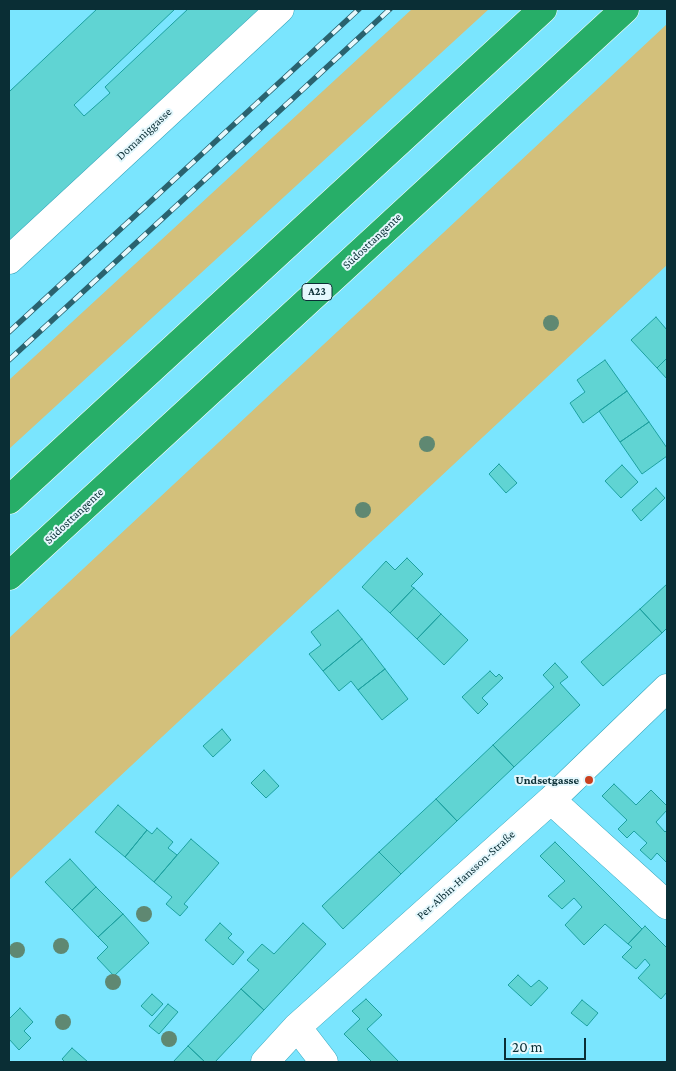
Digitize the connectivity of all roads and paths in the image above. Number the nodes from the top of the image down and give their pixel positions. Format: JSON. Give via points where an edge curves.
{"nodes":[{"id":1,"x":280,"y":9,"type":"edge"},
{"id":2,"x":543,"y":9,"type":"edge"},
{"id":3,"x":625,"y":9,"type":"edge"},
{"id":4,"x":9,"y":260,"type":"edge"},
{"id":5,"x":9,"y":500,"type":"edge"},
{"id":6,"x":9,"y":576,"type":"edge"},
{"id":7,"x":667,"y":688,"type":"edge"},
{"id":8,"x":551,"y":800,"type":"junction"},
{"id":9,"x":667,"y":905,"type":"edge"},
{"id":10,"x":297,"y":1027,"type":"junction"},
{"id":11,"x":265,"y":1062,"type":"edge"},
{"id":12,"x":324,"y":1062,"type":"edge"}],
"edges":[{"from":1,"to":4,"type":"street","name":"Domaniggasse"},
{"from":2,"to":5,"type":"highway"},
{"from":3,"to":6,"type":"highway","name":"Südosttangente","number":"A23"},
{"from":7,"to":8,"type":"street","name":"Per-Albin-Hansson-Straße"},
{"from":8,"to":9,"type":"street"},
{"from":8,"to":10,"type":"street","name":"Per-Albin-Hansson-Straße"},
{"from":10,"to":11,"type":"street","name":"Per-Albin-Hansson-Straße"},
{"from":10,"to":12,"type":"street"}]}
